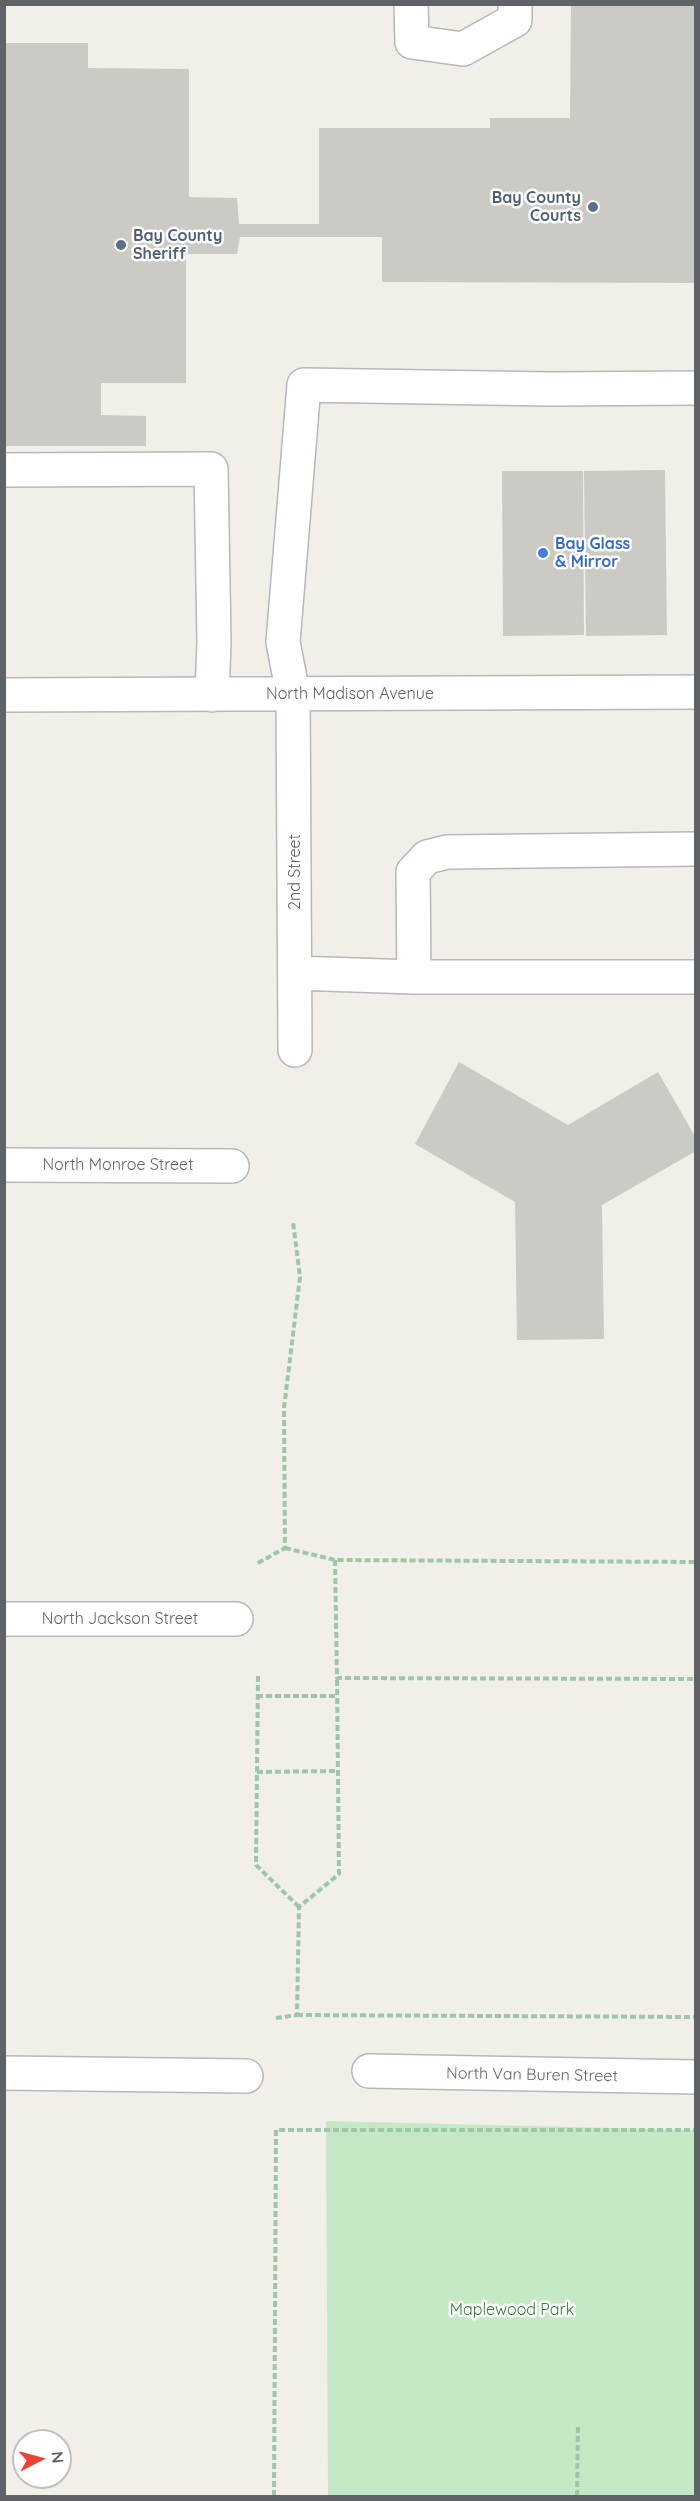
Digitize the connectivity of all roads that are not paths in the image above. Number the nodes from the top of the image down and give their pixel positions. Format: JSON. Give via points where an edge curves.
{"nodes":[{"id":1,"x":411,"y":4,"type":"edge"},
{"id":2,"x":515,"y":4,"type":"edge"},
{"id":3,"x":696,"y":388,"type":"edge"},
{"id":4,"x":4,"y":470,"type":"edge"},
{"id":5,"x":696,"y":692,"type":"edge"},
{"id":6,"x":293,"y":694,"type":"junction"},
{"id":7,"x":4,"y":695,"type":"edge"},
{"id":8,"x":212,"y":695,"type":"junction"},
{"id":9,"x":696,"y":849,"type":"edge"},
{"id":10,"x":295,"y":973,"type":"junction"},
{"id":11,"x":414,"y":977,"type":"junction"},
{"id":12,"x":696,"y":977,"type":"edge"},
{"id":13,"x":295,"y":1050,"type":"dead end"},
{"id":14,"x":4,"y":1165,"type":"edge"},
{"id":15,"x":232,"y":1166,"type":"dead end"},
{"id":16,"x":4,"y":1619,"type":"edge"},
{"id":17,"x":236,"y":1619,"type":"dead end"},
{"id":18,"x":369,"y":2071,"type":"dead end"},
{"id":19,"x":4,"y":2073,"type":"edge"},
{"id":20,"x":246,"y":2076,"type":"dead end"},
{"id":21,"x":696,"y":2077,"type":"edge"}],
"edges":[{"from":1,"to":2,"type":"street","via":[[412,42],[463,49],[515,20]]},
{"from":3,"to":6,"type":"street","name":"2nd Street","via":[[304,385],[283,642]]},
{"from":4,"to":8,"type":"street","via":[[211,469]]},
{"from":5,"to":6,"type":"street","name":"North Madison Avenue"},
{"from":6,"to":8,"type":"street","name":"North Madison Avenue"},
{"from":6,"to":10,"type":"street","name":"2nd Street"},
{"from":7,"to":8,"type":"street","name":"North Madison Avenue"},
{"from":9,"to":11,"type":"street","via":[[447,852],[427,857],[413,872]]},
{"from":10,"to":11,"type":"street"},
{"from":10,"to":13,"type":"street","name":"2nd Street"},
{"from":11,"to":12,"type":"street"},
{"from":14,"to":15,"type":"street","name":"North Monroe Street"},
{"from":16,"to":17,"type":"street","name":"North Jackson Street"},
{"from":18,"to":21,"type":"street","name":"North Van Buren Street"},
{"from":19,"to":20,"type":"street"}]}
